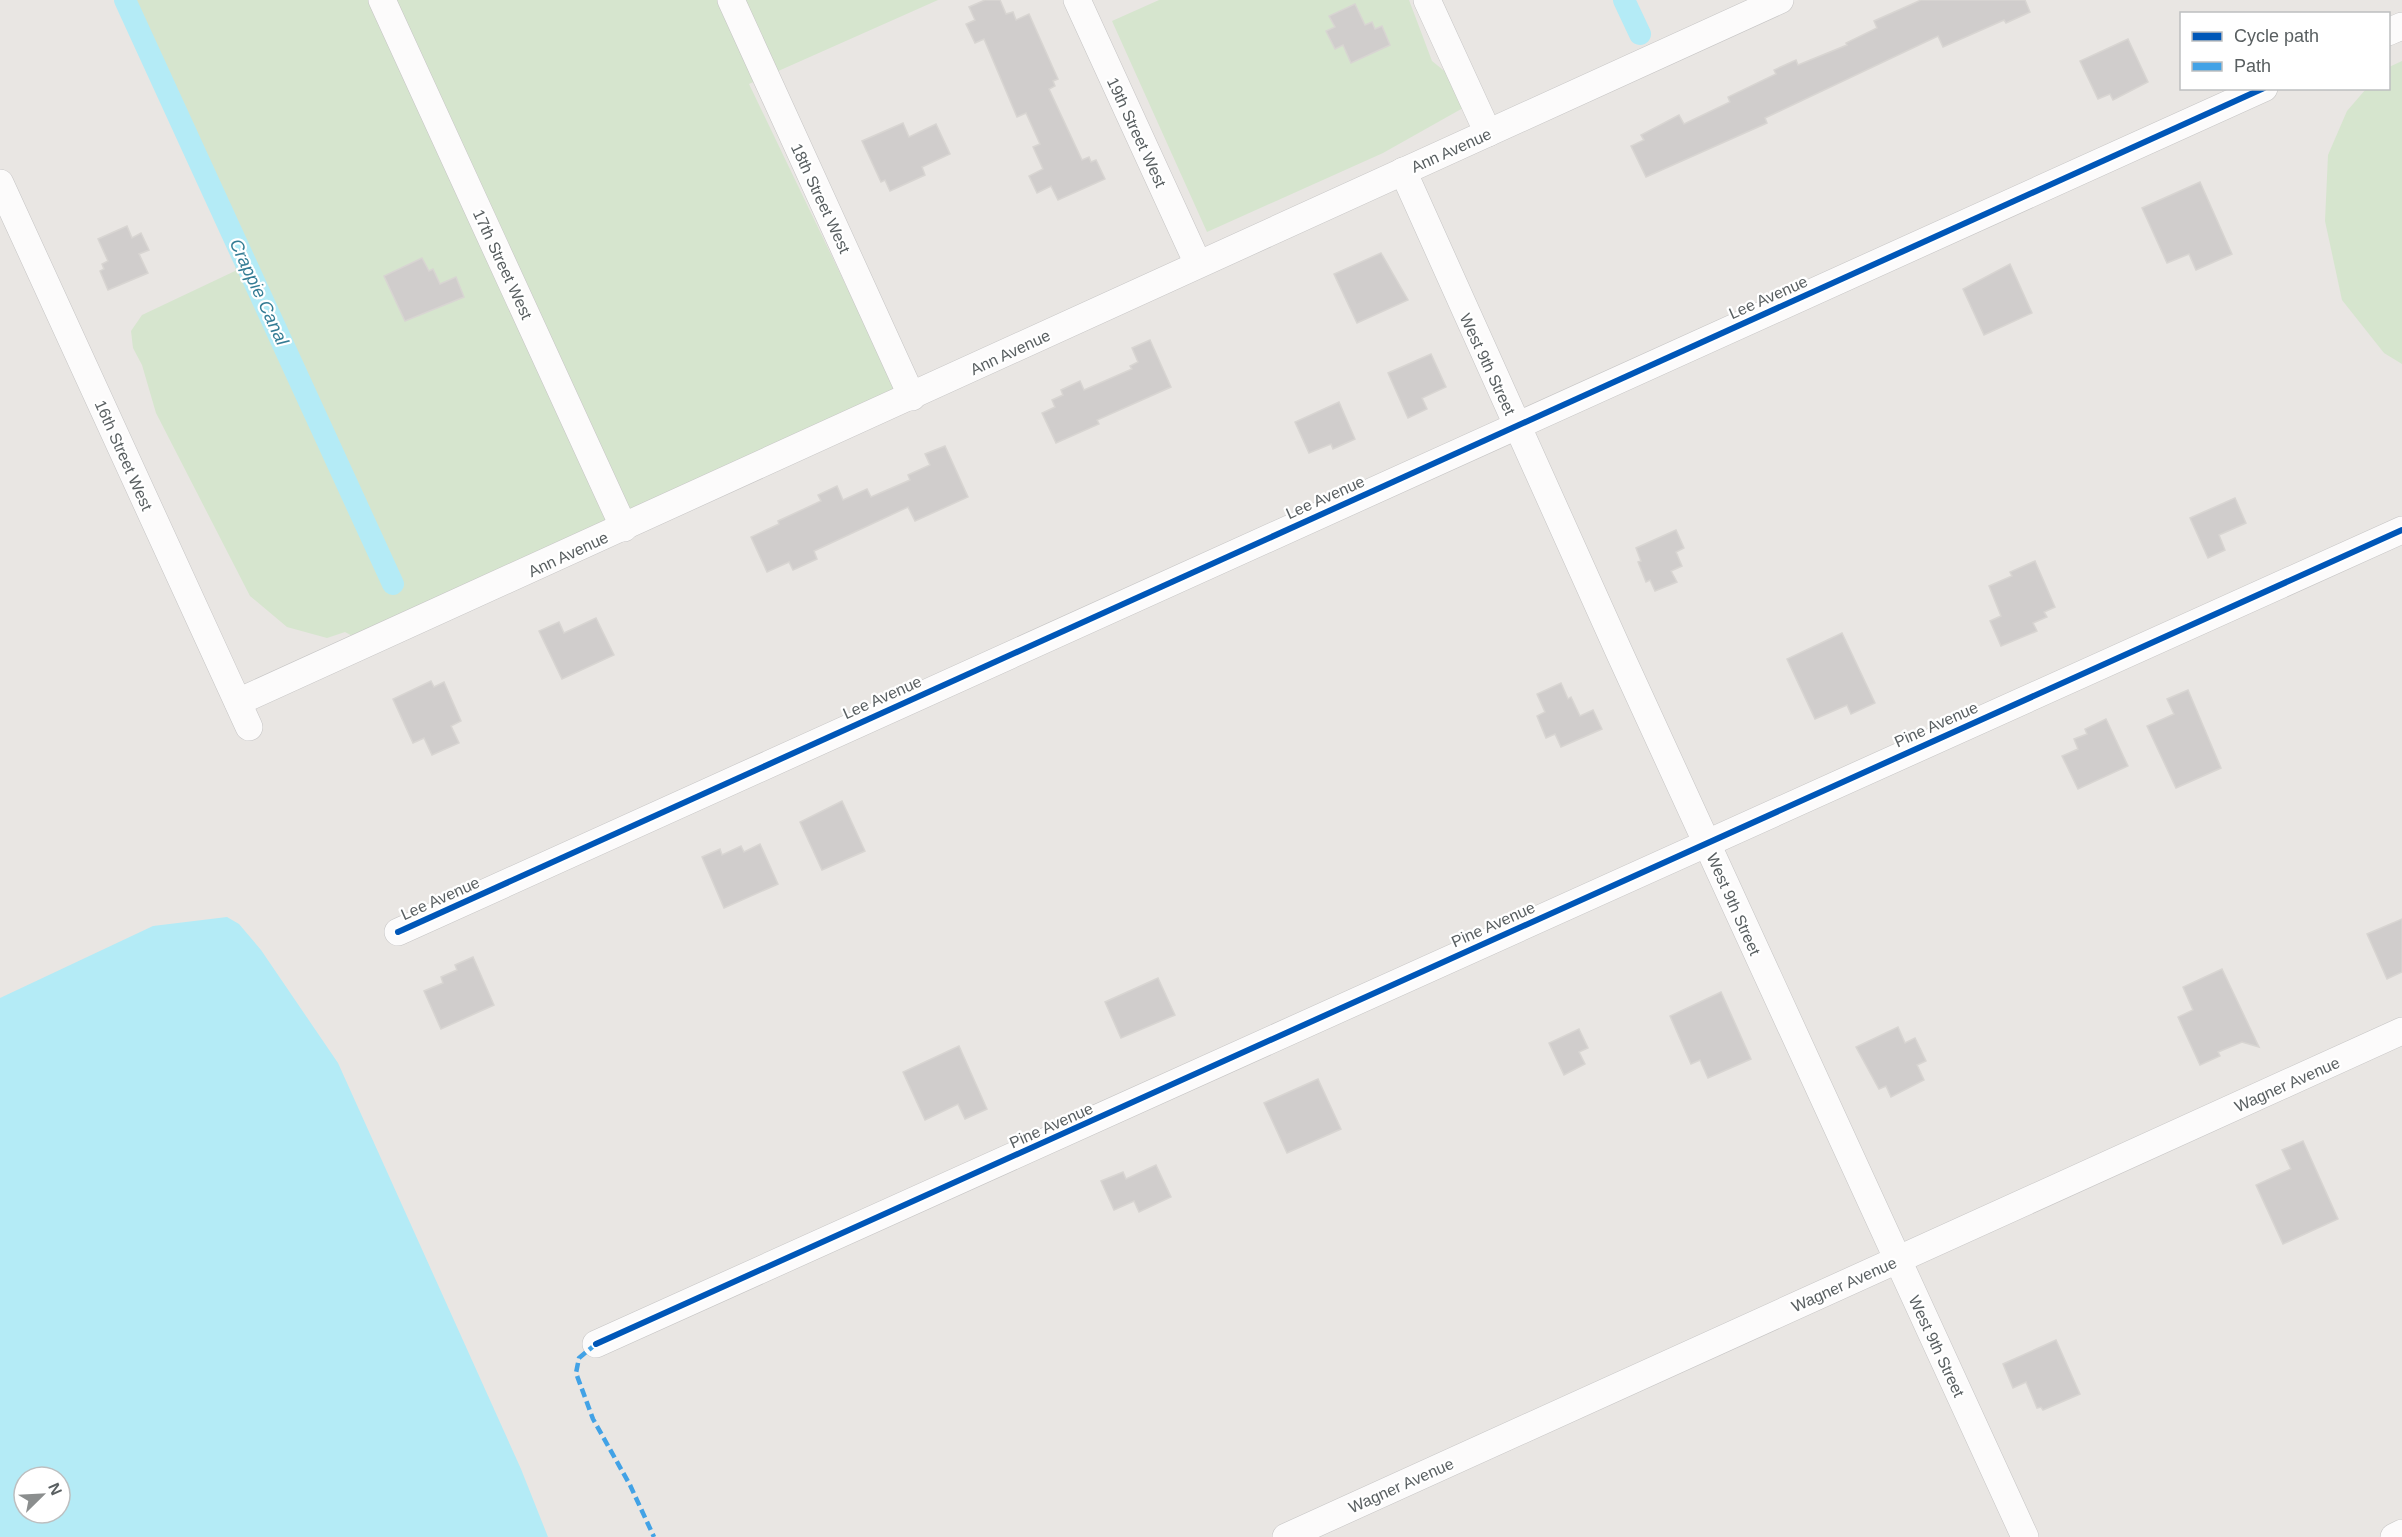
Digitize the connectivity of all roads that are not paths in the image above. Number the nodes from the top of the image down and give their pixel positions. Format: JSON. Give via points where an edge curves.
{"nodes":[{"id":1,"x":382,"y":0,"type":"edge"},
{"id":2,"x":731,"y":0,"type":"edge"},
{"id":3,"x":1077,"y":0,"type":"edge"},
{"id":4,"x":1427,"y":0,"type":"edge"},
{"id":5,"x":1780,"y":0,"type":"edge"},
{"id":6,"x":2260,"y":90,"type":"edge"},
{"id":7,"x":1488,"y":133,"type":"junction"},
{"id":8,"x":1403,"y":171,"type":"junction"},
{"id":9,"x":0,"y":183,"type":"edge"},
{"id":10,"x":1198,"y":264,"type":"junction"},
{"id":11,"x":912,"y":397,"type":"junction"},
{"id":12,"x":1516,"y":425,"type":"junction"},
{"id":13,"x":624,"y":528,"type":"junction"},
{"id":14,"x":2402,"y":530,"type":"edge"},
{"id":15,"x":238,"y":702,"type":"junction"},
{"id":16,"x":249,"y":727,"type":"dead end"},
{"id":17,"x":1707,"y":842,"type":"junction"},
{"id":18,"x":398,"y":932,"type":"dead end"},
{"id":19,"x":2402,"y":1032,"type":"edge"},
{"id":20,"x":1898,"y":1260,"type":"junction"},
{"id":21,"x":596,"y":1344,"type":"dead end"},
{"id":22,"x":2402,"y":1533,"type":"edge"},
{"id":23,"x":1286,"y":1537,"type":"edge"},
{"id":24,"x":2025,"y":1537,"type":"edge"},
{"id":25,"x":2394,"y":1537,"type":"edge"}],
"edges":[{"from":1,"to":13,"type":"street","name":"17th Street West"},
{"from":2,"to":11,"type":"street","name":"18th Street West"},
{"from":3,"to":10,"type":"street","name":"19th Street West"},
{"from":4,"to":7,"type":"street"},
{"from":5,"to":7,"type":"street","name":"Ann Avenue"},
{"from":6,"to":12,"type":"street","name":"Lee Avenue"},
{"from":7,"to":8,"type":"street","name":"Ann Avenue"},
{"from":8,"to":10,"type":"street","name":"Ann Avenue"},
{"from":8,"to":12,"type":"street","name":"West 9th Street"},
{"from":9,"to":15,"type":"street","name":"16th Street West"},
{"from":10,"to":11,"type":"street","name":"Ann Avenue"},
{"from":11,"to":13,"type":"street","name":"Ann Avenue"},
{"from":12,"to":17,"type":"street","name":"West 9th Street"},
{"from":12,"to":18,"type":"street","name":"Lee Avenue"},
{"from":13,"to":15,"type":"street","name":"Ann Avenue"},
{"from":14,"to":17,"type":"street","name":"Pine Avenue"},
{"from":15,"to":16,"type":"street","name":"16th Street West"},
{"from":17,"to":20,"type":"street","name":"West 9th Street"},
{"from":17,"to":21,"type":"street","name":"Pine Avenue"},
{"from":19,"to":20,"type":"street","name":"Wagner Avenue"},
{"from":20,"to":23,"type":"street","name":"Wagner Avenue"},
{"from":20,"to":24,"type":"street","name":"West 9th Street"},
{"from":22,"to":25,"type":"street"}]}
